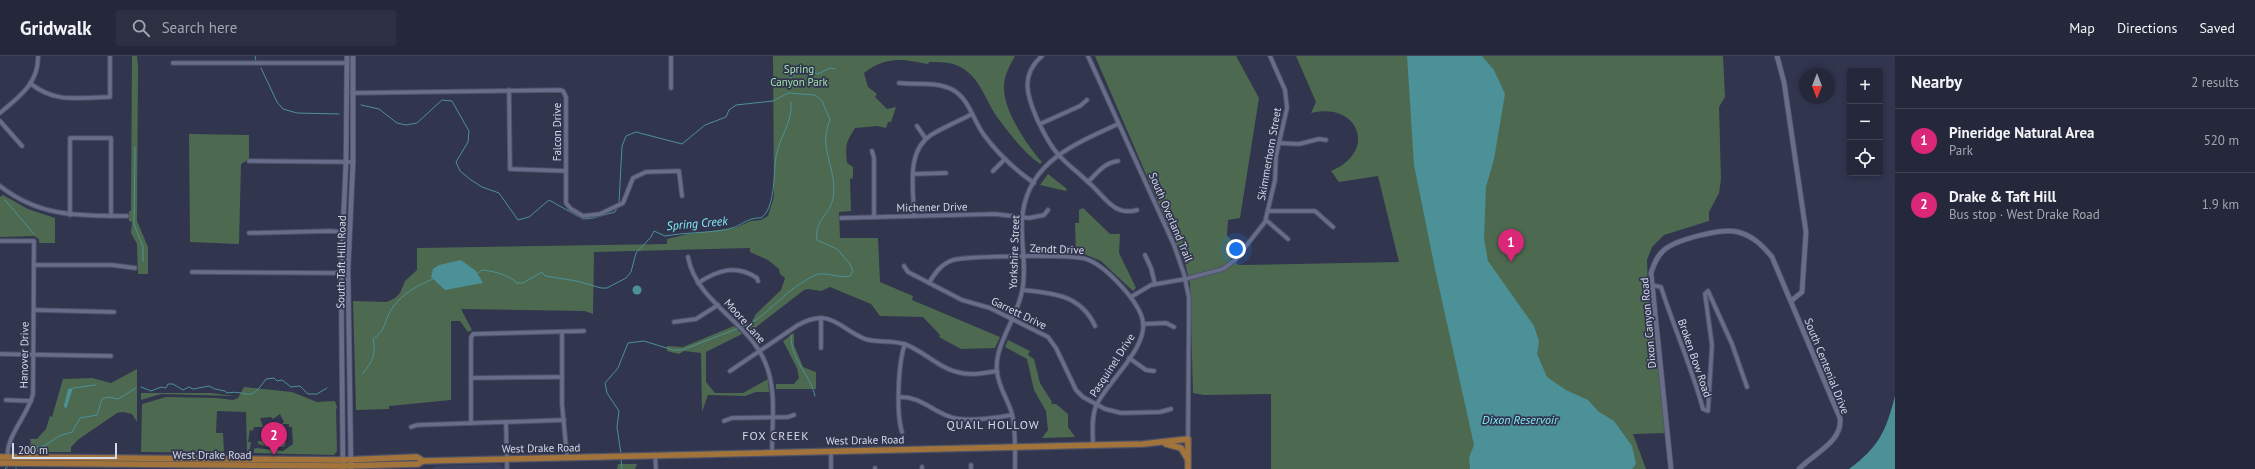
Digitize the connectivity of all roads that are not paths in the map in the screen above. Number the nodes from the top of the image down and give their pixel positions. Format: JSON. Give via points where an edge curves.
{"nodes":[{"id":1,"x":38,"y":56,"type":"edge"},
{"id":2,"x":110,"y":56,"type":"edge"},
{"id":3,"x":347,"y":56,"type":"edge"},
{"id":4,"x":353,"y":56,"type":"edge"},
{"id":5,"x":671,"y":56,"type":"edge"},
{"id":6,"x":1042,"y":56,"type":"edge"},
{"id":7,"x":1088,"y":56,"type":"edge"},
{"id":8,"x":1270,"y":56,"type":"edge"},
{"id":9,"x":1777,"y":56,"type":"edge"},
{"id":10,"x":173,"y":63,"type":"dead end"},
{"id":11,"x":347,"y":63,"type":"junction"},
{"id":12,"x":899,"y":83,"type":"dead end"},
{"id":13,"x":31,"y":84,"type":"junction"},
{"id":14,"x":671,"y":88,"type":"dead end"},
{"id":15,"x":509,"y":90,"type":"junction"},
{"id":16,"x":347,"y":93,"type":"junction"},
{"id":17,"x":353,"y":93,"type":"junction"},
{"id":18,"x":1087,"y":100,"type":"dead end"},
{"id":19,"x":0,"y":113,"type":"edge"},
{"id":20,"x":972,"y":114,"type":"junction"},
{"id":21,"x":0,"y":121,"type":"edge"},
{"id":22,"x":1040,"y":124,"type":"junction"},
{"id":23,"x":1118,"y":124,"type":"junction"},
{"id":24,"x":917,"y":126,"type":"dead end"},
{"id":25,"x":926,"y":139,"type":"junction"},
{"id":26,"x":1326,"y":140,"type":"dead end"},
{"id":27,"x":1278,"y":143,"type":"junction"},
{"id":28,"x":22,"y":146,"type":"dead end"},
{"id":29,"x":872,"y":151,"type":"dead end"},
{"id":30,"x":1058,"y":154,"type":"junction"},
{"id":31,"x":1005,"y":159,"type":"junction"},
{"id":32,"x":249,"y":161,"type":"dead end"},
{"id":33,"x":1118,"y":161,"type":"dead end"},
{"id":34,"x":346,"y":162,"type":"junction"},
{"id":35,"x":353,"y":162,"type":"junction"},
{"id":36,"x":566,"y":171,"type":"junction"},
{"id":37,"x":992,"y":171,"type":"dead end"},
{"id":38,"x":946,"y":173,"type":"dead end"},
{"id":39,"x":914,"y":174,"type":"junction"},
{"id":40,"x":1088,"y":182,"type":"junction"},
{"id":41,"x":1034,"y":183,"type":"junction"},
{"id":42,"x":1,"y":188,"type":"edge"},
{"id":43,"x":682,"y":196,"type":"dead end"},
{"id":44,"x":1048,"y":210,"type":"dead end"},
{"id":45,"x":1137,"y":210,"type":"dead end"},
{"id":46,"x":1269,"y":211,"type":"junction"},
{"id":47,"x":70,"y":216,"type":"junction"},
{"id":48,"x":111,"y":216,"type":"junction"},
{"id":49,"x":127,"y":216,"type":"dead end"},
{"id":50,"x":914,"y":216,"type":"junction"},
{"id":51,"x":874,"y":217,"type":"junction"},
{"id":52,"x":841,"y":218,"type":"dead end"},
{"id":53,"x":1023,"y":218,"type":"junction"},
{"id":54,"x":1266,"y":220,"type":"junction"},
{"id":55,"x":1333,"y":227,"type":"dead end"},
{"id":56,"x":343,"y":232,"type":"junction"},
{"id":57,"x":249,"y":234,"type":"dead end"},
{"id":58,"x":1288,"y":238,"type":"dead end"},
{"id":59,"x":0,"y":241,"type":"edge"},
{"id":60,"x":1145,"y":255,"type":"dead end"},
{"id":61,"x":688,"y":257,"type":"dead end"},
{"id":62,"x":1023,"y":257,"type":"junction"},
{"id":63,"x":34,"y":265,"type":"junction"},
{"id":64,"x":904,"y":266,"type":"dead end"},
{"id":65,"x":135,"y":268,"type":"dead end"},
{"id":66,"x":348,"y":270,"type":"junction"},
{"id":67,"x":341,"y":271,"type":"junction"},
{"id":68,"x":192,"y":272,"type":"dead end"},
{"id":69,"x":1185,"y":280,"type":"junction"},
{"id":70,"x":758,"y":281,"type":"dead end"},
{"id":71,"x":698,"y":283,"type":"junction"},
{"id":72,"x":929,"y":283,"type":"junction"},
{"id":73,"x":1155,"y":284,"type":"junction"},
{"id":74,"x":1651,"y":285,"type":"junction"},
{"id":75,"x":1023,"y":290,"type":"junction"},
{"id":76,"x":1131,"y":297,"type":"junction"},
{"id":77,"x":1791,"y":301,"type":"junction"},
{"id":78,"x":718,"y":305,"type":"junction"},
{"id":79,"x":34,"y":310,"type":"junction"},
{"id":80,"x":114,"y":312,"type":"dead end"},
{"id":81,"x":821,"y":318,"type":"junction"},
{"id":82,"x":1014,"y":320,"type":"junction"},
{"id":83,"x":674,"y":322,"type":"dead end"},
{"id":84,"x":1143,"y":324,"type":"junction"},
{"id":85,"x":1095,"y":326,"type":"dead end"},
{"id":86,"x":1174,"y":327,"type":"dead end"},
{"id":87,"x":584,"y":331,"type":"dead end"},
{"id":88,"x":562,"y":332,"type":"junction"},
{"id":89,"x":905,"y":344,"type":"junction"},
{"id":90,"x":821,"y":348,"type":"dead end"},
{"id":91,"x":760,"y":351,"type":"junction"},
{"id":92,"x":0,"y":354,"type":"edge"},
{"id":93,"x":34,"y":356,"type":"junction"},
{"id":94,"x":111,"y":356,"type":"dead end"},
{"id":95,"x":1129,"y":358,"type":"junction"},
{"id":96,"x":730,"y":371,"type":"dead end"},
{"id":97,"x":997,"y":371,"type":"junction"},
{"id":98,"x":1154,"y":371,"type":"dead end"},
{"id":99,"x":562,"y":377,"type":"junction"},
{"id":100,"x":471,"y":378,"type":"junction"},
{"id":101,"x":1747,"y":387,"type":"dead end"},
{"id":102,"x":900,"y":397,"type":"junction"},
{"id":103,"x":6,"y":400,"type":"dead end"},
{"id":104,"x":31,"y":401,"type":"junction"},
{"id":105,"x":1097,"y":405,"type":"junction"},
{"id":106,"x":1171,"y":408,"type":"dead end"},
{"id":107,"x":794,"y":415,"type":"dead end"},
{"id":108,"x":1012,"y":415,"type":"junction"},
{"id":109,"x":772,"y":418,"type":"junction"},
{"id":110,"x":564,"y":420,"type":"junction"},
{"id":111,"x":724,"y":420,"type":"dead end"},
{"id":112,"x":471,"y":423,"type":"junction"},
{"id":113,"x":506,"y":423,"type":"junction"},
{"id":114,"x":411,"y":428,"type":"dead end"},
{"id":115,"x":902,"y":432,"type":"dead end"},
{"id":116,"x":1188,"y":439,"type":"junction"},
{"id":117,"x":1162,"y":443,"type":"junction"},
{"id":118,"x":1093,"y":445,"type":"junction"},
{"id":119,"x":1014,"y":447,"type":"junction"},
{"id":120,"x":831,"y":451,"type":"junction"},
{"id":121,"x":772,"y":453,"type":"junction"},
{"id":122,"x":655,"y":455,"type":"junction"},
{"id":123,"x":54,"y":456,"type":"junction"},
{"id":124,"x":0,"y":457,"type":"edge"},
{"id":125,"x":178,"y":458,"type":"junction"},
{"id":126,"x":567,"y":458,"type":"junction"},
{"id":127,"x":9,"y":459,"type":"junction"},
{"id":128,"x":351,"y":459,"type":"junction"},
{"id":129,"x":507,"y":459,"type":"junction"},
{"id":130,"x":343,"y":460,"type":"junction"},
{"id":131,"x":423,"y":461,"type":"junction"},
{"id":132,"x":1188,"y":462,"type":"junction"},
{"id":133,"x":0,"y":463,"type":"edge"},
{"id":134,"x":54,"y":466,"type":"edge"},
{"id":135,"x":178,"y":467,"type":"edge"},
{"id":136,"x":343,"y":468,"type":"edge"},
{"id":137,"x":351,"y":468,"type":"edge"},
{"id":138,"x":507,"y":469,"type":"edge"},
{"id":139,"x":656,"y":469,"type":"edge"},
{"id":140,"x":831,"y":469,"type":"edge"},
{"id":141,"x":1015,"y":469,"type":"edge"},
{"id":142,"x":1188,"y":469,"type":"edge"},
{"id":143,"x":1671,"y":469,"type":"edge"},
{"id":144,"x":1799,"y":469,"type":"edge"}],
"edges":[{"from":1,"to":13,"type":"street","via":[[36,73]]},
{"from":2,"to":13,"type":"street","via":[[110,97],[53,97]]},
{"from":3,"to":11,"type":"street","name":"South Taft Hill Road"},
{"from":4,"to":17,"type":"street","name":"South Taft Hill Road"},
{"from":5,"to":14,"type":"street"},
{"from":6,"to":22,"type":"street","via":[[1030,70],[1026,86],[1028,99]]},
{"from":7,"to":23,"type":"street","name":"South Overland Trail"},
{"from":8,"to":27,"type":"street","name":"Skimmerhorn Street","via":[[1287,98],[1285,119]]},
{"from":9,"to":77,"type":"street","via":[[1785,89],[1806,232],[1802,292]]},
{"from":10,"to":11,"type":"street"},
{"from":11,"to":16,"type":"street","name":"South Taft Hill Road"},
{"from":12,"to":20,"type":"street","via":[[929,84],[952,90],[962,98]]},
{"from":13,"to":19,"type":"street"},
{"from":15,"to":17,"type":"street","name":"Falcon Drive"},
{"from":15,"to":36,"type":"street","name":"Falcon Drive","via":[[557,89],[565,93]]},
{"from":15,"to":36,"type":"street","via":[[510,169]]},
{"from":16,"to":17,"type":"street","name":"Falcon Drive"},
{"from":16,"to":34,"type":"street","name":"South Taft Hill Road"},
{"from":17,"to":35,"type":"street","name":"South Taft Hill Road"},
{"from":18,"to":22,"type":"street","via":[[1080,106]]},
{"from":20,"to":25,"type":"street"},
{"from":20,"to":31,"type":"street","via":[[982,133]]},
{"from":21,"to":28,"type":"street"},
{"from":22,"to":30,"type":"street"},
{"from":23,"to":30,"type":"street","name":"Yorkshire Street"},
{"from":23,"to":69,"type":"street","name":"South Overland Trail","via":[[1174,245]]},
{"from":24,"to":25,"type":"street"},
{"from":25,"to":39,"type":"street","via":[[915,156]]},
{"from":26,"to":27,"type":"street","via":[[1319,139],[1299,144]]},
{"from":27,"to":46,"type":"street","name":"Skimmerhorn Street"},
{"from":29,"to":51,"type":"street"},
{"from":30,"to":40,"type":"street"},
{"from":30,"to":41,"type":"street","name":"Yorkshire Street","via":[[1042,170]]},
{"from":31,"to":37,"type":"street"},
{"from":31,"to":41,"type":"street"},
{"from":32,"to":34,"type":"street"},
{"from":33,"to":40,"type":"street","via":[[1103,166]]},
{"from":34,"to":35,"type":"street"},
{"from":34,"to":56,"type":"street","name":"South Taft Hill Road"},
{"from":35,"to":66,"type":"street","name":"South Taft Hill Road"},
{"from":36,"to":43,"type":"street","name":"Falcon Drive","via":[[566,202],[571,209],[583,216],[600,214],[618,205],[625,200],[633,178],[646,172],[680,171]]},
{"from":38,"to":39,"type":"street"},
{"from":39,"to":50,"type":"street"},
{"from":40,"to":45,"type":"street","via":[[1113,207],[1130,212]]},
{"from":41,"to":53,"type":"street","name":"Yorkshire Street"},
{"from":42,"to":47,"type":"street","via":[[38,207]]},
{"from":44,"to":53,"type":"street","name":"Michener Drive","via":[[1038,217]]},
{"from":46,"to":54,"type":"street","name":"Skimmerhorn Street"},
{"from":46,"to":55,"type":"street","name":"Skimmerhorn Street","via":[[1315,211]]},
{"from":47,"to":48,"type":"street"},
{"from":47,"to":48,"type":"street","via":[[70,138],[111,138]]},
{"from":48,"to":49,"type":"street"},
{"from":50,"to":51,"type":"street","name":"Michener Drive"},
{"from":50,"to":53,"type":"street","name":"Michener Drive","via":[[995,214]]},
{"from":51,"to":52,"type":"street","name":"Michener Drive"},
{"from":53,"to":62,"type":"street","name":"Yorkshire Street"},
{"from":54,"to":58,"type":"street"},
{"from":54,"to":69,"type":"street","name":"Skimmerhorn Street","via":[[1228,266]]},
{"from":56,"to":57,"type":"street"},
{"from":56,"to":67,"type":"street","name":"South Taft Hill Road"},
{"from":59,"to":63,"type":"street","name":"Hanover Drive","via":[[34,241]]},
{"from":60,"to":73,"type":"street"},
{"from":61,"to":71,"type":"street","name":"Moore Lane"},
{"from":62,"to":72,"type":"street","name":"Zendt Drive","via":[[964,257],[942,266]]},
{"from":62,"to":75,"type":"street","name":"Yorkshire Street"},
{"from":62,"to":76,"type":"street","name":"Zendt Drive","via":[[1088,259],[1099,265]]},
{"from":63,"to":65,"type":"street","via":[[112,265]]},
{"from":63,"to":79,"type":"street","name":"Hanover Drive"},
{"from":64,"to":72,"type":"street","name":"Garrett Drive","via":[[908,272]]},
{"from":66,"to":67,"type":"street"},
{"from":66,"to":128,"type":"street","name":"South Taft Hill Road"},
{"from":67,"to":68,"type":"street"},
{"from":67,"to":130,"type":"street","name":"South Taft Hill Road"},
{"from":69,"to":73,"type":"street","name":"Skimmerhorn Street"},
{"from":69,"to":116,"type":"street","name":"South Overland Trail","via":[[1189,314]]},
{"from":70,"to":71,"type":"street","via":[[758,278],[747,272],[730,269],[715,272]]},
{"from":71,"to":78,"type":"street","name":"Moore Lane"},
{"from":72,"to":82,"type":"street","name":"Garrett Drive","via":[[962,300],[990,308]]},
{"from":73,"to":76,"type":"street","name":"Skimmerhorn Street"},
{"from":74,"to":77,"type":"street","name":"Dixon Canyon Road","via":[[1653,266],[1664,250],[1683,240],[1728,231],[1753,238],[1765,249],[1772,257]]},
{"from":74,"to":101,"type":"street","name":"Broken Bow Road","via":[[1661,287],[1703,409],[1708,411],[1712,345],[1706,294],[1708,291],[1732,344]]},
{"from":74,"to":143,"type":"street","name":"Dixon Canyon Road"},
{"from":75,"to":82,"type":"street","name":"Yorkshire Street"},
{"from":75,"to":85,"type":"street","via":[[1053,293],[1072,299],[1092,319]]},
{"from":76,"to":84,"type":"street","name":"Pasquinel Drive"},
{"from":77,"to":144,"type":"street","name":"South Centenial Drive","via":[[1838,411],[1841,425],[1836,437]]},
{"from":78,"to":83,"type":"street","via":[[696,319]]},
{"from":78,"to":91,"type":"street","name":"Moore Lane","via":[[745,331]]},
{"from":79,"to":80,"type":"street"},
{"from":79,"to":93,"type":"street","name":"Hanover Drive"},
{"from":81,"to":89,"type":"street","via":[[838,322],[870,340]]},
{"from":81,"to":90,"type":"street"},
{"from":81,"to":91,"type":"street","via":[[802,322]]},
{"from":82,"to":97,"type":"street","name":"Yorkshire Street","via":[[999,349]]},
{"from":82,"to":105,"type":"street","name":"Garrett Drive","via":[[1043,334],[1052,342],[1076,390]]},
{"from":84,"to":86,"type":"street","via":[[1166,323]]},
{"from":84,"to":95,"type":"street","name":"Pasquinel Drive","via":[[1140,340]]},
{"from":87,"to":88,"type":"street"},
{"from":88,"to":99,"type":"street"},
{"from":88,"to":100,"type":"street","via":[[473,334]]},
{"from":89,"to":97,"type":"street","via":[[957,372],[971,374]]},
{"from":89,"to":102,"type":"street","via":[[900,360]]},
{"from":91,"to":96,"type":"street"},
{"from":91,"to":109,"type":"street","name":"Moore Lane","via":[[768,368],[771,383]]},
{"from":92,"to":93,"type":"street"},
{"from":93,"to":94,"type":"street"},
{"from":93,"to":104,"type":"street","name":"Hanover Drive"},
{"from":95,"to":98,"type":"street","via":[[1146,370]]},
{"from":95,"to":105,"type":"street","name":"Pasquinel Drive"},
{"from":97,"to":108,"type":"street","name":"Yorkshire Street"},
{"from":99,"to":100,"type":"street"},
{"from":99,"to":110,"type":"street"},
{"from":100,"to":112,"type":"street"},
{"from":102,"to":108,"type":"street","via":[[917,399],[946,415],[958,418],[994,419]]},
{"from":102,"to":115,"type":"street","via":[[899,420]]},
{"from":103,"to":104,"type":"street"},
{"from":104,"to":127,"type":"street","name":"Hanover Drive","via":[[8,444]]},
{"from":105,"to":106,"type":"street","name":"Garrett Drive","via":[[1121,413],[1160,412]]},
{"from":105,"to":118,"type":"street","name":"Pasquinel Drive","via":[[1092,423]]},
{"from":107,"to":109,"type":"street"},
{"from":108,"to":119,"type":"street","name":"Yorkshire Street"},
{"from":109,"to":111,"type":"street"},
{"from":109,"to":121,"type":"street","name":"Moore Lane"},
{"from":110,"to":113,"type":"street"},
{"from":110,"to":126,"type":"street"},
{"from":112,"to":113,"type":"street"},
{"from":112,"to":114,"type":"street","via":[[417,425]]},
{"from":113,"to":129,"type":"street"},
{"from":116,"to":117,"type":"main road","name":"West Drake Road"},
{"from":116,"to":132,"type":"main road","name":"South Overland Trail"},
{"from":117,"to":118,"type":"main road","name":"West Drake Road"},
{"from":117,"to":132,"type":"main road","via":[[1181,448]]},
{"from":118,"to":119,"type":"main road","name":"West Drake Road"},
{"from":119,"to":120,"type":"main road","name":"West Drake Road"},
{"from":119,"to":141,"type":"street","name":"Yorkshire Street"},
{"from":120,"to":121,"type":"main road","name":"West Drake Road"},
{"from":120,"to":140,"type":"street"},
{"from":121,"to":122,"type":"main road","name":"West Drake Road"},
{"from":122,"to":126,"type":"main road","name":"West Drake Road"},
{"from":122,"to":139,"type":"street"},
{"from":123,"to":125,"type":"main road","name":"West Drake Road"},
{"from":123,"to":127,"type":"main road","name":"West Drake Road"},
{"from":123,"to":134,"type":"street"},
{"from":124,"to":127,"type":"main road","name":"West Drake Road"},
{"from":125,"to":130,"type":"main road","name":"West Drake Road"},
{"from":125,"to":135,"type":"street"},
{"from":126,"to":129,"type":"main road","name":"West Drake Road"},
{"from":127,"to":133,"type":"main road","name":"West Drake Road"},
{"from":127,"to":134,"type":"main road","name":"West Drake Road"},
{"from":128,"to":130,"type":"main road","name":"West Drake Road"},
{"from":128,"to":131,"type":"main road","name":"West Drake Road","via":[[417,458]]},
{"from":128,"to":137,"type":"street","name":"South Taft Hill Road"},
{"from":129,"to":131,"type":"main road","name":"West Drake Road"},
{"from":129,"to":138,"type":"street"},
{"from":130,"to":136,"type":"street","name":"South Taft Hill Road"},
{"from":131,"to":137,"type":"main road","name":"West Drake Road","via":[[418,464]]},
{"from":132,"to":142,"type":"main road","name":"South Overland Trail"},
{"from":134,"to":135,"type":"main road","name":"West Drake Road"},
{"from":135,"to":136,"type":"main road","name":"West Drake Road"},
{"from":136,"to":137,"type":"main road","name":"West Drake Road"}]}
